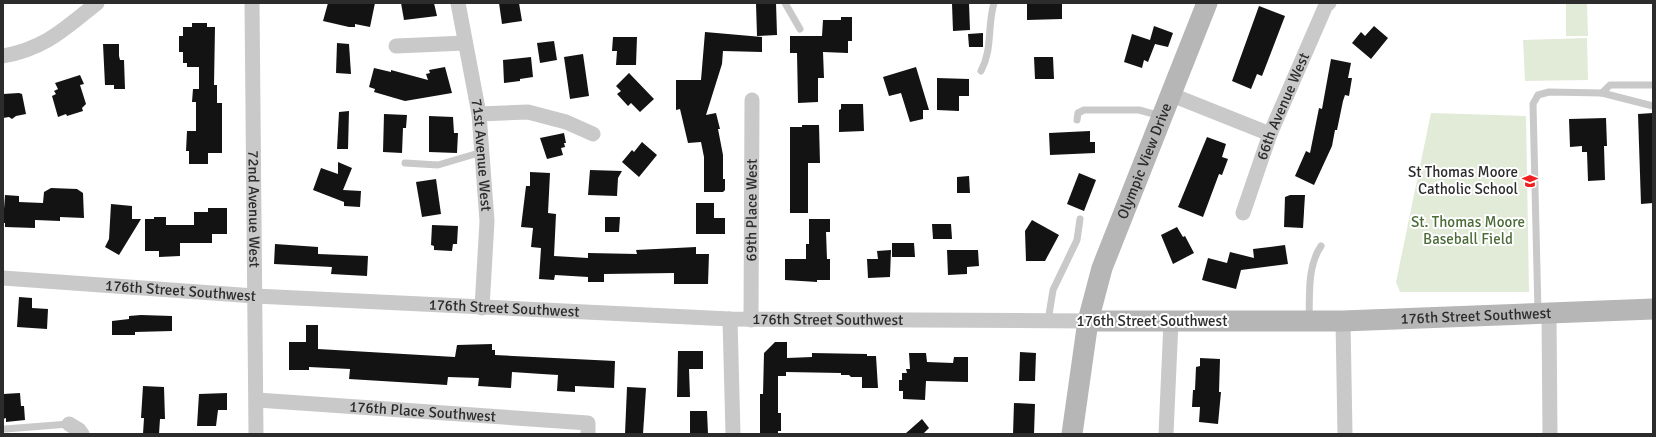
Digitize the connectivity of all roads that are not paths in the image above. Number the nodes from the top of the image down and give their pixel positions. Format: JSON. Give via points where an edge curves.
{"nodes":[{"id":1,"x":97,"y":3,"type":"edge"},
{"id":2,"x":458,"y":3,"type":"edge"},
{"id":3,"x":785,"y":3,"type":"edge"},
{"id":4,"x":994,"y":3,"type":"edge"},
{"id":5,"x":1207,"y":3,"type":"edge"},
{"id":6,"x":1328,"y":3,"type":"edge"},
{"id":7,"x":253,"y":6,"type":"edge"},
{"id":8,"x":800,"y":29,"type":"dead end"},
{"id":9,"x":466,"y":43,"type":"junction"},
{"id":10,"x":396,"y":46,"type":"dead end"},
{"id":11,"x":3,"y":56,"type":"edge"},
{"id":12,"x":981,"y":71,"type":"dead end"},
{"id":13,"x":1653,"y":85,"type":"edge"},
{"id":14,"x":1602,"y":93,"type":"junction"},
{"id":15,"x":1172,"y":95,"type":"junction"},
{"id":16,"x":752,"y":100,"type":"dead end"},
{"id":17,"x":1653,"y":106,"type":"edge"},
{"id":18,"x":479,"y":114,"type":"junction"},
{"id":19,"x":1163,"y":116,"type":"junction"},
{"id":20,"x":1077,"y":120,"type":"dead end"},
{"id":21,"x":593,"y":134,"type":"dead end"},
{"id":22,"x":1270,"y":134,"type":"junction"},
{"id":23,"x":482,"y":152,"type":"junction"},
{"id":24,"x":405,"y":163,"type":"dead end"},
{"id":25,"x":1243,"y":213,"type":"dead end"},
{"id":26,"x":1080,"y":219,"type":"dead end"},
{"id":27,"x":1321,"y":246,"type":"dead end"},
{"id":28,"x":3,"y":278,"type":"edge"},
{"id":29,"x":255,"y":296,"type":"junction"},
{"id":30,"x":482,"y":308,"type":"junction"},
{"id":31,"x":1653,"y":309,"type":"edge"},
{"id":32,"x":1543,"y":314,"type":"junction"},
{"id":33,"x":730,"y":320,"type":"junction"},
{"id":34,"x":751,"y":320,"type":"junction"},
{"id":35,"x":1048,"y":321,"type":"junction"},
{"id":36,"x":1088,"y":321,"type":"junction"},
{"id":37,"x":1171,"y":321,"type":"junction"},
{"id":38,"x":1309,"y":321,"type":"junction"},
{"id":39,"x":1343,"y":321,"type":"junction"},
{"id":40,"x":257,"y":400,"type":"junction"},
{"id":41,"x":69,"y":424,"type":"joint"},
{"id":42,"x":588,"y":428,"type":"edge"},
{"id":43,"x":6,"y":429,"type":"dead end"},
{"id":44,"x":82,"y":434,"type":"edge"},
{"id":45,"x":256,"y":434,"type":"edge"},
{"id":46,"x":733,"y":434,"type":"edge"},
{"id":47,"x":1072,"y":434,"type":"edge"},
{"id":48,"x":1166,"y":434,"type":"edge"},
{"id":49,"x":1345,"y":434,"type":"edge"},
{"id":50,"x":1550,"y":434,"type":"edge"}],
"edges":[{"from":1,"to":11,"type":"street","via":[[53,38],[24,52]]},
{"from":2,"to":9,"type":"street","name":"71st Avenue West"},
{"from":3,"to":8,"type":"lane"},
{"from":4,"to":12,"type":"lane","via":[[989,22],[989,49]]},
{"from":5,"to":15,"type":"street","name":"Olympic View Drive"},
{"from":6,"to":22,"type":"street","name":"66th Avenue West"},
{"from":7,"to":29,"type":"street","name":"72nd Avenue West"},
{"from":9,"to":10,"type":"street"},
{"from":9,"to":18,"type":"street","name":"71st Avenue West"},
{"from":13,"to":14,"type":"lane","via":[[1610,86]]},
{"from":14,"to":17,"type":"lane"},
{"from":14,"to":32,"type":"lane","via":[[1549,92],[1538,95],[1533,104]]},
{"from":15,"to":19,"type":"street","name":"Olympic View Drive"},
{"from":15,"to":22,"type":"street"},
{"from":16,"to":34,"type":"street","name":"69th Place West"},
{"from":18,"to":21,"type":"street","via":[[528,112],[566,122]]},
{"from":18,"to":23,"type":"street","name":"71st Avenue West"},
{"from":19,"to":20,"type":"lane","via":[[1139,110],[1084,110],[1078,113]]},
{"from":19,"to":36,"type":"street","name":"Olympic View Drive","via":[[1102,268]]},
{"from":22,"to":25,"type":"street","name":"66th Avenue West"},
{"from":23,"to":24,"type":"lane","via":[[438,164]]},
{"from":23,"to":30,"type":"street","name":"71st Avenue West","via":[[487,221]]},
{"from":26,"to":35,"type":"lane","via":[[1077,240],[1053,290]]},
{"from":27,"to":38,"type":"lane","via":[[1311,266]]},
{"from":28,"to":29,"type":"street","name":"176th Street Southwest"},
{"from":29,"to":30,"type":"street","name":"176th Street Southwest"},
{"from":29,"to":40,"type":"street","name":"72nd Avenue West"},
{"from":30,"to":33,"type":"street","name":"176th Street Southwest"},
{"from":31,"to":32,"type":"street","name":"176th Street Southwest"},
{"from":32,"to":39,"type":"street","name":"176th Street Southwest"},
{"from":32,"to":50,"type":"street"},
{"from":33,"to":34,"type":"street","name":"176th Street Southwest"},
{"from":33,"to":46,"type":"street"},
{"from":34,"to":35,"type":"street","name":"176th Street Southwest"},
{"from":35,"to":36,"type":"street","name":"176th Street Southwest"},
{"from":36,"to":37,"type":"street","name":"176th Street Southwest"},
{"from":36,"to":47,"type":"street","name":"Olympic View Drive"},
{"from":37,"to":38,"type":"street","name":"176th Street Southwest"},
{"from":37,"to":48,"type":"street"},
{"from":38,"to":39,"type":"street","name":"176th Street Southwest"},
{"from":39,"to":49,"type":"street"},
{"from":40,"to":42,"type":"street","name":"176th Place Southwest"},
{"from":40,"to":45,"type":"street","name":"72nd Avenue West"},
{"from":41,"to":43,"type":"lane"},
{"from":41,"to":44,"type":"street"}]}
